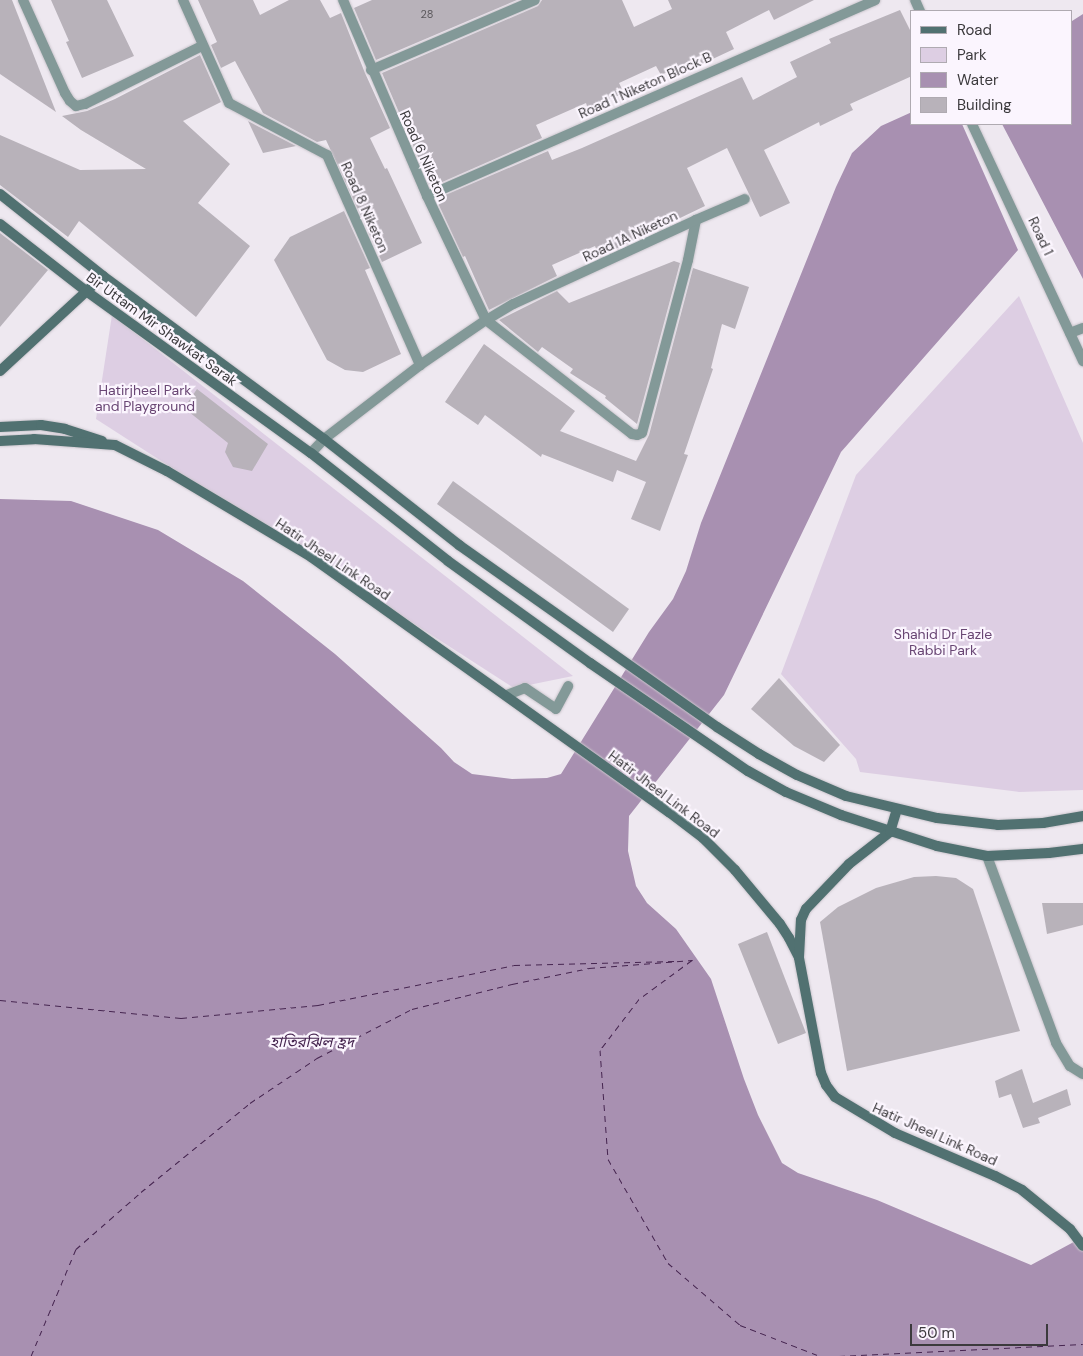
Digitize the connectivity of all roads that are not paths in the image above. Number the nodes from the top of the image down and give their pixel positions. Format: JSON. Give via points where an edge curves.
{"nodes":[{"id":1,"x":23,"y":0,"type":"edge"},
{"id":2,"x":183,"y":0,"type":"edge"},
{"id":3,"x":343,"y":0,"type":"edge"},
{"id":4,"x":535,"y":0,"type":"edge"},
{"id":5,"x":874,"y":0,"type":"edge"},
{"id":6,"x":202,"y":46,"type":"junction"},
{"id":7,"x":372,"y":70,"type":"junction"},
{"id":8,"x":972,"y":125,"type":"edge"},
{"id":9,"x":0,"y":194,"type":"edge"},
{"id":10,"x":427,"y":196,"type":"junction"},
{"id":11,"x":745,"y":199,"type":"dead end"},
{"id":12,"x":696,"y":220,"type":"junction"},
{"id":13,"x":0,"y":224,"type":"edge"},
{"id":14,"x":103,"y":276,"type":"junction"},
{"id":15,"x":86,"y":291,"type":"junction"},
{"id":16,"x":486,"y":320,"type":"junction"},
{"id":17,"x":1083,"y":328,"type":"edge"},
{"id":18,"x":1070,"y":333,"type":"junction"},
{"id":19,"x":1083,"y":362,"type":"edge"},
{"id":20,"x":420,"y":365,"type":"junction"},
{"id":21,"x":0,"y":371,"type":"edge"},
{"id":22,"x":0,"y":427,"type":"edge"},
{"id":23,"x":324,"y":439,"type":"junction"},
{"id":24,"x":0,"y":441,"type":"edge"},
{"id":25,"x":115,"y":445,"type":"junction"},
{"id":26,"x":311,"y":453,"type":"junction"},
{"id":27,"x":568,"y":686,"type":"dead end"},
{"id":28,"x":507,"y":695,"type":"junction"},
{"id":29,"x":897,"y":809,"type":"junction"},
{"id":30,"x":1083,"y":816,"type":"edge"},
{"id":31,"x":890,"y":832,"type":"junction"},
{"id":32,"x":1083,"y":849,"type":"edge"},
{"id":33,"x":987,"y":856,"type":"junction"},
{"id":34,"x":799,"y":958,"type":"junction"},
{"id":35,"x":1083,"y":1074,"type":"edge"},
{"id":36,"x":1083,"y":1246,"type":"edge"}],
"edges":[{"from":1,"to":6,"type":"street","via":[[65,93],[76,106]]},
{"from":2,"to":6,"type":"street","name":"Road 8 Niketon"},
{"from":3,"to":7,"type":"street","name":"Road 6 Niketon"},
{"from":4,"to":7,"type":"street"},
{"from":5,"to":10,"type":"street","name":"Road 1 Niketon Block B"},
{"from":6,"to":20,"type":"street","name":"Road 8 Niketon","via":[[228,102],[327,155]]},
{"from":7,"to":10,"type":"street","name":"Road 6 Niketon"},
{"from":8,"to":18,"type":"street","name":"Road 1"},
{"from":9,"to":14,"type":"main road"},
{"from":10,"to":16,"type":"street","name":"Road 6 Niketon"},
{"from":11,"to":12,"type":"street"},
{"from":12,"to":16,"type":"street","name":"Road 1A Niketon","via":[[513,304]]},
{"from":12,"to":16,"type":"street","name":"Road 1A Niketon","via":[[642,432],[637,435]]},
{"from":13,"to":15,"type":"main road","name":"Bir Uttam Mir Shawkat Sarak"},
{"from":14,"to":15,"type":"main road"},
{"from":14,"to":23,"type":"main road"},
{"from":15,"to":21,"type":"main road"},
{"from":15,"to":26,"type":"main road","name":"Bir Uttam Mir Shawkat Sarak"},
{"from":16,"to":20,"type":"street","name":"Road 1A Niketon"},
{"from":17,"to":18,"type":"street"},
{"from":18,"to":19,"type":"street","name":"Road 1"},
{"from":20,"to":23,"type":"street","name":"Road 1A Niketon"},
{"from":22,"to":25,"type":"main road","name":"Hatir Jheel Link Road","via":[[26,424],[65,429]]},
{"from":23,"to":26,"type":"street","name":"Road 1A Niketon"},
{"from":23,"to":29,"type":"main road","via":[[459,545],[717,727],[797,775],[846,796]]},
{"from":24,"to":25,"type":"main road","name":"Hatir Jheel Link Road","via":[[34,439]]},
{"from":25,"to":28,"type":"main road","name":"Hatir Jheel Link Road","via":[[311,557]]},
{"from":26,"to":31,"type":"main road","name":"Bir Uttam Mir Shawkat Sarak","via":[[448,561],[705,744],[786,792]]},
{"from":27,"to":28,"type":"street","via":[[556,709],[525,688]]},
{"from":28,"to":34,"type":"main road","name":"Hatir Jheel Link Road","via":[[703,838],[780,924]]},
{"from":29,"to":30,"type":"main road","via":[[937,818],[998,825],[1043,824]]},
{"from":29,"to":31,"type":"main road"},
{"from":31,"to":33,"type":"main road","name":"Bir Uttam Mir Shawkat Sarak"},
{"from":31,"to":34,"type":"main road","via":[[849,864],[806,909],[801,920]]},
{"from":32,"to":33,"type":"main road","name":"Bir Uttam Mir Shawkat Sarak","via":[[1049,854]]},
{"from":33,"to":35,"type":"street","via":[[1056,1042],[1070,1066]]},
{"from":34,"to":36,"type":"main road","name":"Hatir Jheel Link Road","via":[[821,1073],[835,1098],[895,1133],[1022,1190],[1070,1229]]}]}
